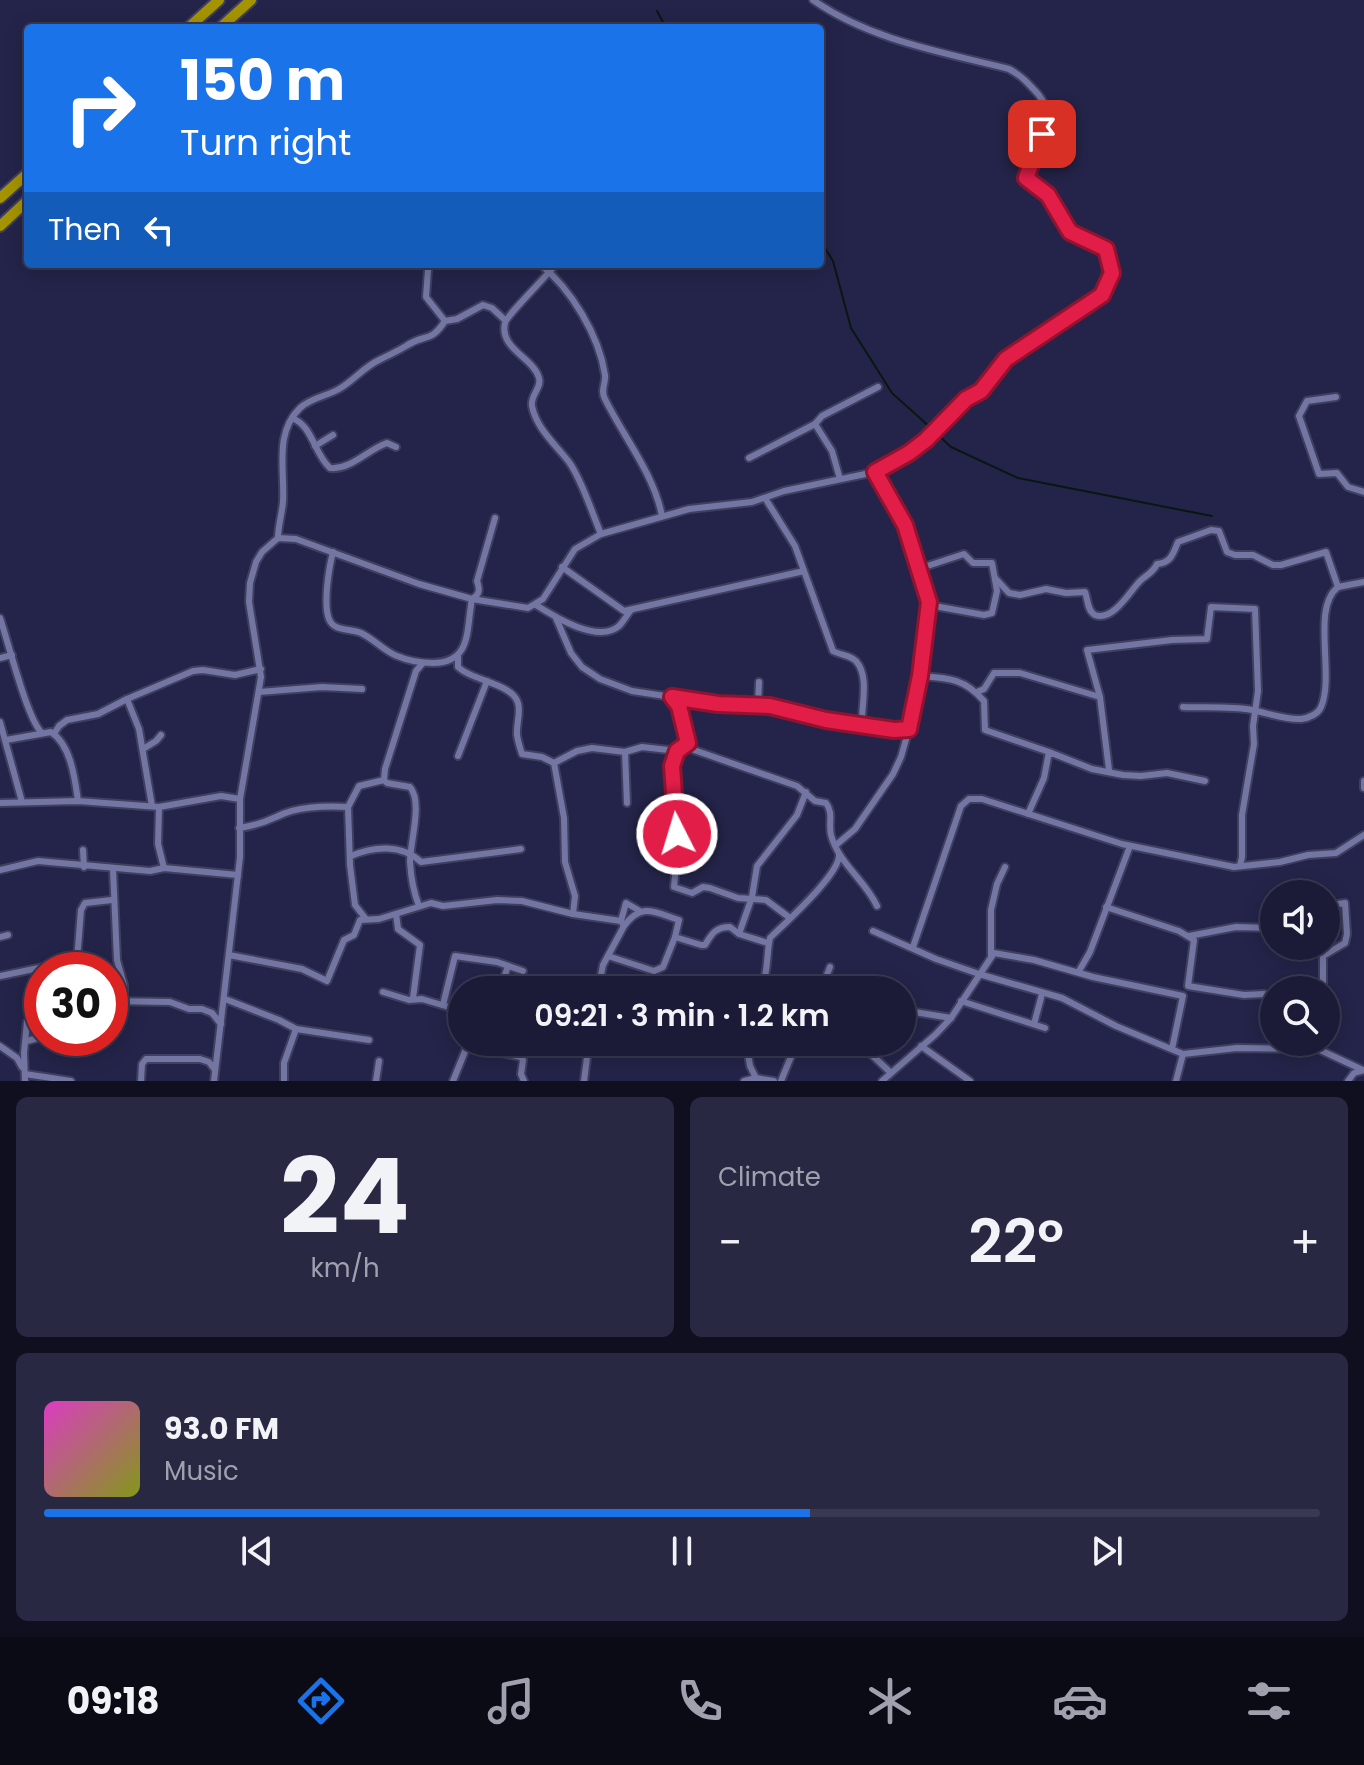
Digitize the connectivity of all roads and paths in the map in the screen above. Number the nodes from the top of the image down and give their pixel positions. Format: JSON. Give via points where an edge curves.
{"nodes":[{"id":1,"x":219,"y":0,"type":"edge"},
{"id":2,"x":251,"y":0,"type":"edge"},
{"id":3,"x":813,"y":0,"type":"edge"},
{"id":4,"x":192,"y":24,"type":"edge"},
{"id":5,"x":224,"y":24,"type":"edge"},
{"id":6,"x":24,"y":177,"type":"edge"},
{"id":7,"x":0,"y":198,"type":"edge"},
{"id":8,"x":24,"y":204,"type":"edge"},
{"id":9,"x":0,"y":226,"type":"edge"},
{"id":10,"x":429,"y":268,"type":"edge"},
{"id":11,"x":545,"y":268,"type":"edge"},
{"id":12,"x":553,"y":268,"type":"edge"},
{"id":13,"x":550,"y":272,"type":"junction"},
{"id":14,"x":505,"y":320,"type":"junction"},
{"id":15,"x":445,"y":321,"type":"junction"},
{"id":16,"x":878,"y":387,"type":"dead end"},
{"id":17,"x":1336,"y":397,"type":"dead end"},
{"id":18,"x":292,"y":418,"type":"junction"},
{"id":19,"x":815,"y":424,"type":"junction"},
{"id":20,"x":333,"y":435,"type":"dead end"},
{"id":21,"x":315,"y":446,"type":"junction"},
{"id":22,"x":396,"y":447,"type":"dead end"},
{"id":23,"x":749,"y":458,"type":"dead end"},
{"id":24,"x":875,"y":472,"type":"junction"},
{"id":25,"x":840,"y":479,"type":"junction"},
{"id":26,"x":1364,"y":492,"type":"edge"},
{"id":27,"x":765,"y":498,"type":"junction"},
{"id":28,"x":662,"y":516,"type":"junction"},
{"id":29,"x":495,"y":518,"type":"dead end"},
{"id":30,"x":601,"y":534,"type":"junction"},
{"id":31,"x":278,"y":538,"type":"junction"},
{"id":32,"x":333,"y":552,"type":"junction"},
{"id":33,"x":562,"y":567,"type":"junction"},
{"id":34,"x":918,"y":569,"type":"junction"},
{"id":35,"x":804,"y":571,"type":"junction"},
{"id":36,"x":996,"y":579,"type":"junction"},
{"id":37,"x":1364,"y":582,"type":"edge"},
{"id":38,"x":1338,"y":587,"type":"junction"},
{"id":39,"x":472,"y":599,"type":"junction"},
{"id":40,"x":536,"y":605,"type":"junction"},
{"id":41,"x":929,"y":605,"type":"junction"},
{"id":42,"x":631,"y":610,"type":"junction"},
{"id":43,"x":0,"y":618,"type":"edge"},
{"id":44,"x":556,"y":618,"type":"junction"},
{"id":45,"x":12,"y":655,"type":"junction"},
{"id":46,"x":458,"y":657,"type":"junction"},
{"id":47,"x":0,"y":658,"type":"edge"},
{"id":48,"x":422,"y":664,"type":"junction"},
{"id":49,"x":261,"y":669,"type":"junction"},
{"id":50,"x":920,"y":676,"type":"junction"},
{"id":51,"x":487,"y":681,"type":"junction"},
{"id":52,"x":759,"y":682,"type":"dead end"},
{"id":53,"x":362,"y":689,"type":"dead end"},
{"id":54,"x":259,"y":692,"type":"junction"},
{"id":55,"x":977,"y":692,"type":"junction"},
{"id":56,"x":672,"y":697,"type":"junction"},
{"id":57,"x":1100,"y":697,"type":"junction"},
{"id":58,"x":127,"y":699,"type":"junction"},
{"id":59,"x":758,"y":704,"type":"junction"},
{"id":60,"x":1183,"y":707,"type":"dead end"},
{"id":61,"x":1256,"y":711,"type":"junction"},
{"id":62,"x":861,"y":714,"type":"junction"},
{"id":63,"x":0,"y":722,"type":"edge"},
{"id":64,"x":852,"y":723,"type":"junction"},
{"id":65,"x":862,"y":724,"type":"junction"},
{"id":66,"x":909,"y":729,"type":"junction"},
{"id":67,"x":42,"y":733,"type":"junction"},
{"id":68,"x":54,"y":734,"type":"junction"},
{"id":69,"x":161,"y":735,"type":"dead end"},
{"id":70,"x":6,"y":740,"type":"junction"},
{"id":71,"x":688,"y":743,"type":"junction"},
{"id":72,"x":143,"y":749,"type":"junction"},
{"id":73,"x":677,"y":751,"type":"junction"},
{"id":74,"x":625,"y":752,"type":"junction"},
{"id":75,"x":1049,"y":752,"type":"junction"},
{"id":76,"x":458,"y":756,"type":"dead end"},
{"id":77,"x":554,"y":763,"type":"junction"},
{"id":78,"x":1109,"y":770,"type":"junction"},
{"id":79,"x":384,"y":780,"type":"junction"},
{"id":80,"x":1205,"y":781,"type":"dead end"},
{"id":81,"x":1364,"y":781,"type":"edge"},
{"id":82,"x":1364,"y":788,"type":"edge"},
{"id":83,"x":806,"y":792,"type":"junction"},
{"id":84,"x":240,"y":799,"type":"junction"},
{"id":85,"x":78,"y":801,"type":"junction"},
{"id":86,"x":22,"y":802,"type":"junction"},
{"id":87,"x":0,"y":803,"type":"edge"},
{"id":88,"x":627,"y":803,"type":"dead end"},
{"id":89,"x":156,"y":807,"type":"junction"},
{"id":90,"x":348,"y":807,"type":"junction"},
{"id":91,"x":1028,"y":814,"type":"junction"},
{"id":92,"x":239,"y":828,"type":"junction"},
{"id":93,"x":1364,"y":835,"type":"edge"},
{"id":94,"x":836,"y":845,"type":"junction"},
{"id":95,"x":1130,"y":846,"type":"junction"},
{"id":96,"x":521,"y":849,"type":"dead end"},
{"id":97,"x":83,"y":850,"type":"dead end"},
{"id":98,"x":411,"y":852,"type":"junction"},
{"id":99,"x":839,"y":855,"type":"junction"},
{"id":100,"x":351,"y":856,"type":"junction"},
{"id":101,"x":1242,"y":857,"type":"junction"},
{"id":102,"x":1240,"y":866,"type":"junction"},
{"id":103,"x":1249,"y":866,"type":"junction"},
{"id":104,"x":84,"y":867,"type":"junction"},
{"id":105,"x":1005,"y":867,"type":"dead end"},
{"id":106,"x":164,"y":868,"type":"junction"},
{"id":107,"x":113,"y":869,"type":"junction"},
{"id":108,"x":0,"y":870,"type":"edge"},
{"id":109,"x":238,"y":875,"type":"junction"},
{"id":110,"x":752,"y":897,"type":"junction"},
{"id":111,"x":112,"y":900,"type":"junction"},
{"id":112,"x":1340,"y":904,"type":"edge"},
{"id":113,"x":419,"y":906,"type":"junction"},
{"id":114,"x":877,"y":906,"type":"dead end"},
{"id":115,"x":1106,"y":907,"type":"junction"},
{"id":116,"x":640,"y":911,"type":"junction"},
{"id":117,"x":396,"y":914,"type":"junction"},
{"id":118,"x":573,"y":914,"type":"junction"},
{"id":119,"x":790,"y":918,"type":"junction"},
{"id":120,"x":366,"y":919,"type":"junction"},
{"id":121,"x":622,"y":924,"type":"junction"},
{"id":122,"x":1260,"y":928,"type":"edge"},
{"id":123,"x":873,"y":931,"type":"dead end"},
{"id":124,"x":739,"y":934,"type":"junction"},
{"id":125,"x":8,"y":935,"type":"dead end"},
{"id":126,"x":1186,"y":936,"type":"junction"},
{"id":127,"x":0,"y":937,"type":"edge"},
{"id":128,"x":675,"y":937,"type":"junction"},
{"id":129,"x":768,"y":943,"type":"junction"},
{"id":130,"x":1340,"y":946,"type":"edge"},
{"id":131,"x":913,"y":947,"type":"junction"},
{"id":132,"x":78,"y":952,"type":"edge"},
{"id":133,"x":117,"y":952,"type":"edge"},
{"id":134,"x":991,"y":952,"type":"junction"},
{"id":135,"x":229,"y":955,"type":"junction"},
{"id":136,"x":608,"y":956,"type":"junction"},
{"id":137,"x":508,"y":966,"type":"junction"},
{"id":138,"x":830,"y":967,"type":"dead end"},
{"id":139,"x":24,"y":971,"type":"edge"},
{"id":140,"x":523,"y":971,"type":"dead end"},
{"id":141,"x":1079,"y":971,"type":"junction"},
{"id":142,"x":979,"y":974,"type":"junction"},
{"id":143,"x":0,"y":976,"type":"edge"},
{"id":144,"x":505,"y":976,"type":"edge"},
{"id":145,"x":600,"y":976,"type":"edge"},
{"id":146,"x":767,"y":976,"type":"edge"},
{"id":147,"x":826,"y":976,"type":"edge"},
{"id":148,"x":383,"y":992,"type":"dead end"},
{"id":149,"x":1042,"y":994,"type":"junction"},
{"id":150,"x":1260,"y":994,"type":"edge"},
{"id":151,"x":413,"y":998,"type":"junction"},
{"id":152,"x":128,"y":999,"type":"edge"},
{"id":153,"x":961,"y":1001,"type":"junction"},
{"id":154,"x":227,"y":1002,"type":"junction"},
{"id":155,"x":443,"y":1005,"type":"junction"},
{"id":156,"x":448,"y":1007,"type":"edge"},
{"id":157,"x":916,"y":1012,"type":"edge"},
{"id":158,"x":212,"y":1013,"type":"junction"},
{"id":159,"x":951,"y":1018,"type":"junction"},
{"id":160,"x":221,"y":1024,"type":"junction"},
{"id":161,"x":1034,"y":1024,"type":"junction"},
{"id":162,"x":1045,"y":1028,"type":"dead end"},
{"id":163,"x":296,"y":1029,"type":"junction"},
{"id":164,"x":369,"y":1040,"type":"dead end"},
{"id":165,"x":0,"y":1046,"type":"edge"},
{"id":166,"x":921,"y":1046,"type":"junction"},
{"id":167,"x":1260,"y":1047,"type":"edge"},
{"id":168,"x":1172,"y":1049,"type":"junction"},
{"id":169,"x":1183,"y":1054,"type":"junction"},
{"id":170,"x":24,"y":1056,"type":"edge"},
{"id":171,"x":463,"y":1056,"type":"edge"},
{"id":172,"x":517,"y":1056,"type":"edge"},
{"id":173,"x":587,"y":1056,"type":"edge"},
{"id":174,"x":748,"y":1056,"type":"edge"},
{"id":175,"x":791,"y":1056,"type":"edge"},
{"id":176,"x":873,"y":1056,"type":"edge"},
{"id":177,"x":1338,"y":1056,"type":"edge"},
{"id":178,"x":521,"y":1057,"type":"joint"},
{"id":179,"x":379,"y":1061,"type":"dead end"},
{"id":180,"x":215,"y":1070,"type":"junction"},
{"id":181,"x":1364,"y":1070,"type":"edge"},
{"id":182,"x":890,"y":1072,"type":"junction"},
{"id":183,"x":756,"y":1078,"type":"junction"},
{"id":184,"x":27,"y":1079,"type":"edge"},
{"id":185,"x":71,"y":1081,"type":"edge"},
{"id":186,"x":141,"y":1081,"type":"edge"},
{"id":187,"x":214,"y":1081,"type":"edge"},
{"id":188,"x":284,"y":1081,"type":"edge"},
{"id":189,"x":376,"y":1081,"type":"edge"},
{"id":190,"x":453,"y":1081,"type":"edge"},
{"id":191,"x":524,"y":1081,"type":"edge"},
{"id":192,"x":584,"y":1081,"type":"edge"},
{"id":193,"x":744,"y":1081,"type":"edge"},
{"id":194,"x":774,"y":1081,"type":"edge"},
{"id":195,"x":781,"y":1081,"type":"edge"},
{"id":196,"x":882,"y":1081,"type":"edge"},
{"id":197,"x":970,"y":1081,"type":"edge"},
{"id":198,"x":1176,"y":1081,"type":"edge"},
{"id":199,"x":1348,"y":1081,"type":"edge"}],
"edges":[{"from":1,"to":4,"type":"highway"},
{"from":2,"to":5,"type":"highway"},
{"from":3,"to":24,"type":"street","via":[[887,38],[1024,77],[1047,105],[1048,118],[1026,178],[1048,195],[1070,232],[1106,249],[1112,273],[1102,295],[1006,359],[981,391],[966,399],[926,440]]},
{"from":6,"to":7,"type":"highway"},
{"from":8,"to":9,"type":"highway"},
{"from":10,"to":15,"type":"street","via":[[426,297]]},
{"from":11,"to":13,"type":"street"},
{"from":12,"to":13,"type":"street"},
{"from":13,"to":14,"type":"street"},
{"from":13,"to":28,"type":"street","via":[[593,334],[605,377],[602,395],[653,488]]},
{"from":14,"to":15,"type":"street","via":[[483,305]]},
{"from":14,"to":30,"type":"street","via":[[508,340],[539,376],[532,406],[569,462]]},
{"from":15,"to":18,"type":"street","via":[[436,335],[378,360],[337,390],[301,406]]},
{"from":16,"to":19,"type":"street"},
{"from":17,"to":26,"type":"street","via":[[1307,401],[1299,416],[1319,474],[1337,473],[1348,487]]},
{"from":18,"to":21,"type":"street","via":[[305,427]]},
{"from":18,"to":31,"type":"street","via":[[282,443]]},
{"from":19,"to":23,"type":"street"},
{"from":19,"to":25,"type":"street","via":[[832,451]]},
{"from":20,"to":21,"type":"street"},
{"from":21,"to":22,"type":"street","via":[[324,463],[339,469],[374,448],[387,443]]},
{"from":24,"to":25,"type":"street"},
{"from":24,"to":34,"type":"street","via":[[905,525]]},
{"from":25,"to":27,"type":"street"},
{"from":27,"to":28,"type":"street"},
{"from":27,"to":35,"type":"street"},
{"from":28,"to":30,"type":"street"},
{"from":29,"to":39,"type":"street","via":[[477,581],[480,589]]},
{"from":30,"to":33,"type":"street","via":[[575,549]]},
{"from":31,"to":32,"type":"street"},
{"from":31,"to":49,"type":"street","via":[[262,552],[250,583]]},
{"from":32,"to":39,"type":"street"},
{"from":32,"to":48,"type":"street","via":[[328,568],[330,621]]},
{"from":33,"to":40,"type":"street"},
{"from":33,"to":42,"type":"street","via":[[621,610]]},
{"from":34,"to":36,"type":"street","via":[[964,554],[973,563],[992,563]]},
{"from":34,"to":41,"type":"street"},
{"from":35,"to":42,"type":"street"},
{"from":35,"to":62,"type":"street","via":[[833,651],[859,664]]},
{"from":36,"to":38,"type":"street","via":[[1009,593],[1020,595],[1046,589],[1085,592],[1090,611],[1102,615],[1115,609],[1157,564],[1171,559],[1178,542],[1211,530],[1219,531],[1227,552],[1253,555],[1273,565],[1326,552]]},
{"from":36,"to":41,"type":"street","via":[[992,613]]},
{"from":37,"to":38,"type":"street"},
{"from":38,"to":61,"type":"street","via":[[1329,594],[1326,610],[1320,709],[1301,719]]},
{"from":39,"to":40,"type":"street","via":[[512,607]]},
{"from":39,"to":46,"type":"street"},
{"from":40,"to":44,"type":"street"},
{"from":41,"to":50,"type":"street"},
{"from":42,"to":44,"type":"street","via":[[618,626],[597,633]]},
{"from":43,"to":45,"type":"street"},
{"from":44,"to":56,"type":"street","via":[[582,667],[632,691]]},
{"from":45,"to":47,"type":"street"},
{"from":45,"to":67,"type":"street"},
{"from":46,"to":48,"type":"street"},
{"from":46,"to":51,"type":"street","via":[[458,667],[466,675]]},
{"from":48,"to":79,"type":"street"},
{"from":49,"to":54,"type":"street"},
{"from":49,"to":58,"type":"street","via":[[235,675],[193,671]]},
{"from":50,"to":55,"type":"street","via":[[957,679]]},
{"from":50,"to":66,"type":"street"},
{"from":51,"to":76,"type":"street"},
{"from":51,"to":77,"type":"street","via":[[516,698],[522,754]]},
{"from":52,"to":59,"type":"street"},
{"from":53,"to":54,"type":"street"},
{"from":54,"to":84,"type":"street"},
{"from":55,"to":57,"type":"street","via":[[994,673],[1008,672]]},
{"from":55,"to":75,"type":"street","via":[[984,701],[985,730]]},
{"from":56,"to":59,"type":"street"},
{"from":56,"to":71,"type":"street"},
{"from":57,"to":61,"type":"street","via":[[1087,650],[1207,639],[1211,607],[1255,609]]},
{"from":57,"to":78,"type":"street"},
{"from":58,"to":68,"type":"street","via":[[98,714],[67,720]]},
{"from":58,"to":72,"type":"street"},
{"from":59,"to":64,"type":"street"},
{"from":60,"to":61,"type":"street"},
{"from":61,"to":101,"type":"street","via":[[1242,815]]},
{"from":62,"to":64,"type":"street"},
{"from":62,"to":65,"type":"street"},
{"from":63,"to":70,"type":"street"},
{"from":64,"to":65,"type":"street"},
{"from":65,"to":66,"type":"street"},
{"from":66,"to":94,"type":"street","via":[[893,774],[855,829]]},
{"from":67,"to":68,"type":"street"},
{"from":67,"to":70,"type":"street"},
{"from":68,"to":85,"type":"street","via":[[69,760]]},
{"from":69,"to":72,"type":"street"},
{"from":70,"to":86,"type":"street"},
{"from":71,"to":73,"type":"street"},
{"from":71,"to":83,"type":"street","via":[[703,755]]},
{"from":72,"to":89,"type":"street"},
{"from":73,"to":74,"type":"street","via":[[642,747]]},
{"from":73,"to":110,"type":"street","via":[[672,766],[674,887]]},
{"from":74,"to":77,"type":"street","via":[[592,748]]},
{"from":74,"to":88,"type":"street"},
{"from":75,"to":78,"type":"street"},
{"from":75,"to":91,"type":"street"},
{"from":77,"to":118,"type":"street","via":[[565,862],[575,896]]},
{"from":78,"to":80,"type":"street"},
{"from":79,"to":90,"type":"street","via":[[359,786]]},
{"from":79,"to":98,"type":"street","via":[[410,787],[416,795]]},
{"from":81,"to":82,"type":"street"},
{"from":83,"to":94,"type":"street","via":[[831,810]]},
{"from":83,"to":110,"type":"street","via":[[797,815],[757,866]]},
{"from":84,"to":89,"type":"street","via":[[221,796]]},
{"from":84,"to":92,"type":"street"},
{"from":85,"to":86,"type":"street"},
{"from":85,"to":89,"type":"street"},
{"from":86,"to":87,"type":"street"},
{"from":89,"to":106,"type":"street"},
{"from":90,"to":92,"type":"street","via":[[318,806]]},
{"from":90,"to":100,"type":"street"},
{"from":91,"to":95,"type":"street"},
{"from":91,"to":131,"type":"street","via":[[982,799],[963,802]]},
{"from":92,"to":109,"type":"street"},
{"from":93,"to":103,"type":"street","via":[[1336,853]]},
{"from":94,"to":99,"type":"street"},
{"from":95,"to":102,"type":"street"},
{"from":95,"to":115,"type":"street"},
{"from":96,"to":98,"type":"street","via":[[421,862]]},
{"from":97,"to":104,"type":"street"},
{"from":98,"to":100,"type":"street","via":[[383,847]]},
{"from":98,"to":113,"type":"street","via":[[412,888]]},
{"from":99,"to":114,"type":"street"},
{"from":99,"to":119,"type":"street","via":[[839,862]]},
{"from":100,"to":120,"type":"street","via":[[355,905]]},
{"from":101,"to":102,"type":"street"},
{"from":101,"to":103,"type":"street"},
{"from":102,"to":103,"type":"street"},
{"from":104,"to":107,"type":"street"},
{"from":104,"to":108,"type":"street","via":[[38,861]]},
{"from":105,"to":134,"type":"street","via":[[991,910]]},
{"from":106,"to":107,"type":"street"},
{"from":106,"to":109,"type":"street"},
{"from":107,"to":111,"type":"street"},
{"from":109,"to":135,"type":"street"},
{"from":110,"to":119,"type":"street","via":[[766,900]]},
{"from":110,"to":124,"type":"street"},
{"from":111,"to":132,"type":"street","via":[[85,903]]},
{"from":111,"to":133,"type":"street"},
{"from":112,"to":130,"type":"street","via":[[1345,903],[1347,934]]},
{"from":113,"to":117,"type":"street"},
{"from":113,"to":118,"type":"street","via":[[522,901]]},
{"from":115,"to":126,"type":"street"},
{"from":115,"to":141,"type":"street"},
{"from":116,"to":121,"type":"street"},
{"from":116,"to":121,"type":"street","via":[[626,903]]},
{"from":116,"to":128,"type":"street","via":[[679,920]]},
{"from":117,"to":120,"type":"street"},
{"from":117,"to":151,"type":"street","via":[[398,929],[420,945]]},
{"from":118,"to":121,"type":"street"},
{"from":119,"to":129,"type":"street"},
{"from":120,"to":135,"type":"street","via":[[344,940],[327,981],[302,969]]},
{"from":121,"to":136,"type":"street"},
{"from":122,"to":126,"type":"street"},
{"from":123,"to":131,"type":"street"},
{"from":124,"to":128,"type":"street","via":[[721,927],[705,945]]},
{"from":124,"to":129,"type":"street"},
{"from":125,"to":127,"type":"street"},
{"from":126,"to":150,"type":"street","via":[[1194,940],[1188,986]]},
{"from":128,"to":136,"type":"street","via":[[663,967],[654,971]]},
{"from":129,"to":146,"type":"street"},
{"from":131,"to":142,"type":"street"},
{"from":134,"to":141,"type":"street"},
{"from":134,"to":142,"type":"street"},
{"from":135,"to":154,"type":"street"},
{"from":136,"to":145,"type":"street"},
{"from":137,"to":140,"type":"street"},
{"from":137,"to":144,"type":"street"},
{"from":137,"to":155,"type":"street","via":[[455,956]]},
{"from":138,"to":147,"type":"street"},
{"from":139,"to":143,"type":"street"},
{"from":141,"to":168,"type":"street","via":[[1183,996]]},
{"from":142,"to":149,"type":"street"},
{"from":142,"to":153,"type":"street"},
{"from":148,"to":151,"type":"street"},
{"from":149,"to":161,"type":"street"},
{"from":149,"to":168,"type":"street","via":[[1071,1001]]},
{"from":151,"to":155,"type":"street"},
{"from":152,"to":158,"type":"street","via":[[170,1002]]},
{"from":153,"to":159,"type":"street"},
{"from":153,"to":161,"type":"street"},
{"from":154,"to":158,"type":"street"},
{"from":154,"to":160,"type":"street"},
{"from":154,"to":163,"type":"street"},
{"from":155,"to":156,"type":"street"},
{"from":157,"to":159,"type":"street"},
{"from":158,"to":160,"type":"street"},
{"from":159,"to":166,"type":"street"},
{"from":160,"to":180,"type":"street"},
{"from":161,"to":162,"type":"street"},
{"from":163,"to":164,"type":"street"},
{"from":163,"to":188,"type":"street","via":[[284,1063]]},
{"from":165,"to":184,"type":"street","via":[[17,1058]]},
{"from":166,"to":182,"type":"street"},
{"from":166,"to":197,"type":"street"},
{"from":167,"to":169,"type":"street"},
{"from":168,"to":169,"type":"street"},
{"from":169,"to":198,"type":"street"},
{"from":170,"to":184,"type":"street"},
{"from":171,"to":190,"type":"street"},
{"from":172,"to":178,"type":"street"},
{"from":173,"to":192,"type":"street"},
{"from":174,"to":183,"type":"street"},
{"from":175,"to":195,"type":"street"},
{"from":176,"to":182,"type":"street"},
{"from":177,"to":181,"type":"street"},
{"from":178,"to":191,"type":"street"},
{"from":179,"to":189,"type":"street"},
{"from":180,"to":186,"type":"street","via":[[200,1059],[146,1059]]},
{"from":180,"to":187,"type":"street"},
{"from":181,"to":199,"type":"street"},
{"from":182,"to":196,"type":"street"},
{"from":183,"to":193,"type":"street"},
{"from":183,"to":194,"type":"street"},
{"from":184,"to":185,"type":"street"}]}
